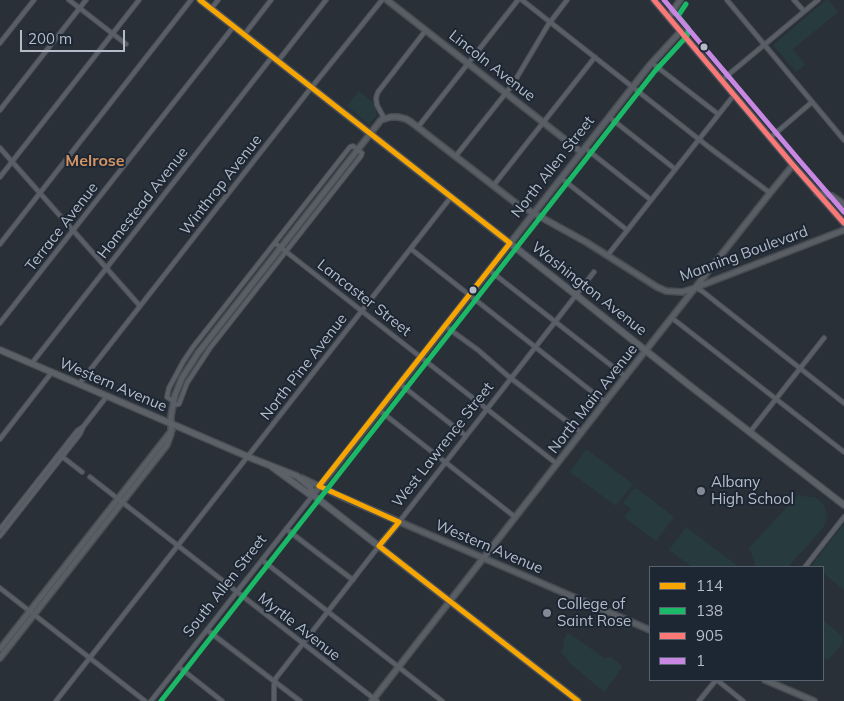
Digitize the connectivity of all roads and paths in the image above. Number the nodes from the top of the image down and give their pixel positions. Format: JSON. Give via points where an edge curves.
{"nodes":[{"id":1,"x":34,"y":0,"type":"edge"},
{"id":2,"x":69,"y":0,"type":"edge"},
{"id":3,"x":86,"y":0,"type":"edge"},
{"id":4,"x":139,"y":0,"type":"edge"},
{"id":5,"x":191,"y":0,"type":"edge"},
{"id":6,"x":200,"y":0,"type":"edge"},
{"id":7,"x":218,"y":0,"type":"edge"},
{"id":8,"x":271,"y":0,"type":"edge"},
{"id":9,"x":326,"y":0,"type":"edge"},
{"id":10,"x":382,"y":0,"type":"edge"},
{"id":11,"x":387,"y":0,"type":"edge"},
{"id":12,"x":518,"y":0,"type":"edge"},
{"id":13,"x":522,"y":0,"type":"edge"},
{"id":14,"x":567,"y":0,"type":"edge"},
{"id":15,"x":654,"y":0,"type":"edge"},
{"id":16,"x":680,"y":0,"type":"edge"},
{"id":17,"x":727,"y":0,"type":"edge"},
{"id":18,"x":794,"y":0,"type":"edge"},
{"id":19,"x":818,"y":0,"type":"edge"},
{"id":20,"x":80,"y":8,"type":"junction"},
{"id":21,"x":211,"y":9,"type":"junction"},
{"id":22,"x":804,"y":12,"type":"junction"},
{"id":23,"x":670,"y":17,"type":"junction"},
{"id":24,"x":550,"y":22,"type":"junction"},
{"id":25,"x":234,"y":26,"type":"junction"},
{"id":26,"x":426,"y":30,"type":"junction"},
{"id":27,"x":681,"y":31,"type":"junction"},
{"id":28,"x":112,"y":34,"type":"junction"},
{"id":29,"x":244,"y":35,"type":"junction"},
{"id":30,"x":0,"y":43,"type":"edge"},
{"id":31,"x":126,"y":44,"type":"dead end"},
{"id":32,"x":764,"y":45,"type":"junction"},
{"id":33,"x":272,"y":57,"type":"junction"},
{"id":34,"x":595,"y":57,"type":"junction"},
{"id":35,"x":278,"y":61,"type":"junction"},
{"id":36,"x":652,"y":62,"type":"junction"},
{"id":37,"x":468,"y":63,"type":"junction"},
{"id":38,"x":722,"y":80,"type":"junction"},
{"id":39,"x":633,"y":87,"type":"junction"},
{"id":40,"x":312,"y":88,"type":"junction"},
{"id":41,"x":506,"y":93,"type":"junction"},
{"id":42,"x":734,"y":95,"type":"junction"},
{"id":43,"x":812,"y":102,"type":"junction"},
{"id":44,"x":0,"y":110,"type":"edge"},
{"id":45,"x":718,"y":114,"type":"junction"},
{"id":46,"x":609,"y":117,"type":"junction"},
{"id":47,"x":384,"y":118,"type":"junction"},
{"id":48,"x":543,"y":122,"type":"junction"},
{"id":49,"x":418,"y":127,"type":"junction"},
{"id":50,"x":369,"y":133,"type":"junction"},
{"id":51,"x":770,"y":138,"type":"junction"},
{"id":52,"x":699,"y":139,"type":"junction"},
{"id":53,"x":844,"y":140,"type":"edge"},
{"id":54,"x":0,"y":148,"type":"edge"},
{"id":55,"x":357,"y":149,"type":"junction"},
{"id":56,"x":583,"y":150,"type":"junction"},
{"id":57,"x":456,"y":157,"type":"junction"},
{"id":58,"x":12,"y":162,"type":"junction"},
{"id":59,"x":794,"y":166,"type":"junction"},
{"id":60,"x":675,"y":169,"type":"junction"},
{"id":61,"x":0,"y":177,"type":"edge"},
{"id":62,"x":561,"y":178,"type":"junction"},
{"id":63,"x":493,"y":186,"type":"junction"},
{"id":64,"x":40,"y":193,"type":"junction"},
{"id":65,"x":770,"y":193,"type":"junction"},
{"id":66,"x":817,"y":193,"type":"junction"},
{"id":67,"x":312,"y":195,"type":"junction"},
{"id":68,"x":451,"y":197,"type":"junction"},
{"id":69,"x":318,"y":200,"type":"junction"},
{"id":70,"x":651,"y":200,"type":"junction"},
{"id":71,"x":324,"y":204,"type":"junction"},
{"id":72,"x":844,"y":204,"type":"edge"},
{"id":73,"x":533,"y":214,"type":"junction"},
{"id":74,"x":844,"y":223,"type":"edge"},
{"id":75,"x":628,"y":230,"type":"junction"},
{"id":76,"x":844,"y":230,"type":"edge"},
{"id":77,"x":73,"y":231,"type":"junction"},
{"id":78,"x":275,"y":243,"type":"junction"},
{"id":79,"x":510,"y":243,"type":"junction"},
{"id":80,"x":0,"y":244,"type":"edge"},
{"id":81,"x":281,"y":247,"type":"junction"},
{"id":82,"x":411,"y":249,"type":"junction"},
{"id":83,"x":286,"y":251,"type":"junction"},
{"id":84,"x":607,"y":256,"type":"junction"},
{"id":85,"x":106,"y":268,"type":"junction"},
{"id":86,"x":489,"y":270,"type":"junction"},
{"id":87,"x":594,"y":272,"type":"dead end"},
{"id":88,"x":696,"y":288,"type":"junction"},
{"id":89,"x":470,"y":295,"type":"junction"},
{"id":90,"x":576,"y":295,"type":"junction"},
{"id":91,"x":233,"y":296,"type":"junction"},
{"id":92,"x":238,"y":301,"type":"junction"},
{"id":93,"x":244,"y":305,"type":"junction"},
{"id":94,"x":140,"y":306,"type":"junction"},
{"id":95,"x":362,"y":311,"type":"junction"},
{"id":96,"x":672,"y":318,"type":"junction"},
{"id":97,"x":555,"y":322,"type":"junction"},
{"id":98,"x":0,"y":323,"type":"edge"},
{"id":99,"x":445,"y":326,"type":"junction"},
{"id":100,"x":824,"y":338,"type":"dead end"},
{"id":101,"x":199,"y":340,"type":"junction"},
{"id":102,"x":204,"y":344,"type":"junction"},
{"id":103,"x":536,"y":346,"type":"junction"},
{"id":104,"x":210,"y":348,"type":"junction"},
{"id":105,"x":0,"y":350,"type":"edge"},
{"id":106,"x":647,"y":350,"type":"junction"},
{"id":107,"x":421,"y":357,"type":"junction"},
{"id":108,"x":32,"y":363,"type":"junction"},
{"id":109,"x":800,"y":368,"type":"junction"},
{"id":110,"x":52,"y":372,"type":"junction"},
{"id":111,"x":626,"y":377,"type":"junction"},
{"id":112,"x":511,"y":378,"type":"junction"},
{"id":113,"x":79,"y":384,"type":"junction"},
{"id":114,"x":400,"y":384,"type":"junction"},
{"id":115,"x":107,"y":396,"type":"junction"},
{"id":116,"x":776,"y":399,"type":"junction"},
{"id":117,"x":605,"y":402,"type":"junction"},
{"id":118,"x":173,"y":403,"type":"junction"},
{"id":119,"x":844,"y":403,"type":"edge"},
{"id":120,"x":487,"y":409,"type":"junction"},
{"id":121,"x":379,"y":410,"type":"junction"},
{"id":122,"x":172,"y":427,"type":"junction"},
{"id":123,"x":750,"y":432,"type":"junction"},
{"id":124,"x":582,"y":433,"type":"junction"},
{"id":125,"x":466,"y":436,"type":"junction"},
{"id":126,"x":0,"y":439,"type":"edge"},
{"id":127,"x":844,"y":452,"type":"edge"},
{"id":128,"x":61,"y":455,"type":"junction"},
{"id":129,"x":248,"y":457,"type":"junction"},
{"id":130,"x":446,"y":462,"type":"junction"},
{"id":131,"x":558,"y":464,"type":"junction"},
{"id":132,"x":272,"y":467,"type":"junction"},
{"id":133,"x":82,"y":472,"type":"dead end"},
{"id":134,"x":297,"y":476,"type":"junction"},
{"id":135,"x":90,"y":478,"type":"dead end"},
{"id":136,"x":289,"y":478,"type":"junction"},
{"id":137,"x":308,"y":486,"type":"junction"},
{"id":138,"x":319,"y":486,"type":"junction"},
{"id":139,"x":313,"y":494,"type":"junction"},
{"id":140,"x":119,"y":501,"type":"junction"},
{"id":141,"x":844,"y":504,"type":"edge"},
{"id":142,"x":844,"y":517,"type":"edge"},
{"id":143,"x":515,"y":518,"type":"junction"},
{"id":144,"x":399,"y":522,"type":"junction"},
{"id":145,"x":2,"y":527,"type":"edge"},
{"id":146,"x":286,"y":529,"type":"junction"},
{"id":147,"x":0,"y":536,"type":"edge"},
{"id":148,"x":178,"y":546,"type":"junction"},
{"id":149,"x":379,"y":546,"type":"junction"},
{"id":150,"x":483,"y":558,"type":"junction"},
{"id":151,"x":262,"y":560,"type":"junction"},
{"id":152,"x":806,"y":566,"type":"edge"},
{"id":153,"x":352,"y":580,"type":"junction"},
{"id":154,"x":0,"y":588,"type":"edge"},
{"id":155,"x":237,"y":593,"type":"junction"},
{"id":156,"x":450,"y":601,"type":"junction"},
{"id":157,"x":328,"y":612,"type":"junction"},
{"id":158,"x":32,"y":613,"type":"junction"},
{"id":159,"x":207,"y":630,"type":"junction"},
{"id":160,"x":649,"y":630,"type":"edge"},
{"id":161,"x":303,"y":644,"type":"junction"},
{"id":162,"x":2,"y":650,"type":"edge"},
{"id":163,"x":0,"y":658,"type":"edge"},
{"id":164,"x":90,"y":659,"type":"junction"},
{"id":165,"x":178,"y":667,"type":"junction"},
{"id":166,"x":398,"y":667,"type":"junction"},
{"id":167,"x":275,"y":681,"type":"junction"},
{"id":168,"x":715,"y":681,"type":"edge"},
{"id":169,"x":717,"y":681,"type":"edge"},
{"id":170,"x":767,"y":681,"type":"edge"},
{"id":171,"x":374,"y":700,"type":"edge"},
{"id":172,"x":56,"y":701,"type":"edge"},
{"id":173,"x":145,"y":701,"type":"edge"},
{"id":174,"x":152,"y":701,"type":"edge"},
{"id":175,"x":222,"y":701,"type":"edge"},
{"id":176,"x":274,"y":701,"type":"edge"},
{"id":177,"x":300,"y":701,"type":"edge"},
{"id":178,"x":442,"y":701,"type":"edge"},
{"id":179,"x":578,"y":701,"type":"edge"},
{"id":180,"x":699,"y":701,"type":"edge"},
{"id":181,"x":743,"y":701,"type":"edge"},
{"id":182,"x":814,"y":701,"type":"edge"}],
"edges":[{"from":1,"to":30,"type":"street"},
{"from":2,"to":20,"type":"street"},
{"from":3,"to":20,"type":"street"},
{"from":4,"to":28,"type":"street"},
{"from":5,"to":64,"type":"street"},
{"from":6,"to":21,"type":"main road","name":"Washington Avenue"},
{"from":7,"to":21,"type":"street"},
{"from":8,"to":29,"type":"street"},
{"from":9,"to":35,"type":"street"},
{"from":10,"to":40,"type":"street","name":"Winthrop Avenue"},
{"from":11,"to":26,"type":"street","name":"Lincoln Avenue"},
{"from":12,"to":37,"type":"street"},
{"from":13,"to":24,"type":"street"},
{"from":14,"to":24,"type":"street"},
{"from":15,"to":23,"type":"main road"},
{"from":16,"to":23,"type":"street"},
{"from":17,"to":32,"type":"street"},
{"from":18,"to":22,"type":"street"},
{"from":19,"to":22,"type":"street"},
{"from":20,"to":28,"type":"street"},
{"from":20,"to":44,"type":"street"},
{"from":21,"to":25,"type":"main road","name":"Washington Avenue"},
{"from":22,"to":32,"type":"street"},
{"from":23,"to":27,"type":"main road"},
{"from":24,"to":34,"type":"street"},
{"from":24,"to":41,"type":"street"},
{"from":25,"to":29,"type":"main road","name":"Washington Avenue"},
{"from":25,"to":77,"type":"street","name":"Terrace Avenue"},
{"from":26,"to":37,"type":"street","name":"Lincoln Avenue"},
{"from":26,"to":47,"type":"street","via":[[378,91],[377,101]]},
{"from":27,"to":36,"type":"street","name":"North Allen Street"},
{"from":27,"to":38,"type":"main road"},
{"from":28,"to":31,"type":"street"},
{"from":28,"to":58,"type":"street"},
{"from":29,"to":33,"type":"main road","name":"Washington Avenue"},
{"from":32,"to":38,"type":"street"},
{"from":32,"to":43,"type":"street"},
{"from":33,"to":35,"type":"main road","name":"Washington Avenue"},
{"from":33,"to":85,"type":"street","name":"Homestead Avenue"},
{"from":34,"to":39,"type":"street"},
{"from":34,"to":48,"type":"street"},
{"from":35,"to":40,"type":"main road","name":"Washington Avenue"},
{"from":36,"to":39,"type":"street","name":"North Allen Street"},
{"from":36,"to":45,"type":"street"},
{"from":37,"to":41,"type":"street","name":"Lincoln Avenue"},
{"from":37,"to":49,"type":"street"},
{"from":38,"to":42,"type":"main road"},
{"from":39,"to":46,"type":"street","name":"North Allen Street"},
{"from":39,"to":52,"type":"street"},
{"from":40,"to":50,"type":"main road","name":"Washington Avenue"},
{"from":40,"to":94,"type":"street","name":"Winthrop Avenue"},
{"from":41,"to":48,"type":"street","name":"Lincoln Avenue"},
{"from":41,"to":57,"type":"street"},
{"from":42,"to":45,"type":"street"},
{"from":42,"to":51,"type":"main road"},
{"from":43,"to":51,"type":"street"},
{"from":43,"to":53,"type":"street"},
{"from":45,"to":52,"type":"street"},
{"from":46,"to":56,"type":"street","name":"North Allen Street"},
{"from":46,"to":60,"type":"street"},
{"from":47,"to":49,"type":"street","name":"Manning Boulevard","via":[[404,118]]},
{"from":47,"to":50,"type":"street"},
{"from":48,"to":56,"type":"street","name":"Lincoln Avenue"},
{"from":48,"to":63,"type":"street"},
{"from":49,"to":57,"type":"street","name":"Manning Boulevard"},
{"from":50,"to":55,"type":"street"},
{"from":50,"to":68,"type":"main road","name":"Washington Avenue"},
{"from":51,"to":59,"type":"main road"},
{"from":52,"to":60,"type":"street"},
{"from":52,"to":65,"type":"street"},
{"from":54,"to":58,"type":"street"},
{"from":55,"to":67,"type":"street","via":[[350,147]]},
{"from":55,"to":69,"type":"street"},
{"from":55,"to":71,"type":"street","via":[[361,156]]},
{"from":56,"to":62,"type":"street","name":"North Allen Street"},
{"from":56,"to":70,"type":"street","name":"Lincoln Avenue"},
{"from":57,"to":63,"type":"street","name":"Manning Boulevard"},
{"from":58,"to":61,"type":"street"},
{"from":58,"to":64,"type":"street"},
{"from":59,"to":65,"type":"street","name":"North Main Avenue"},
{"from":59,"to":66,"type":"main road"},
{"from":60,"to":70,"type":"street"},
{"from":62,"to":73,"type":"street","name":"North Allen Street"},
{"from":62,"to":75,"type":"street"},
{"from":63,"to":73,"type":"street","name":"Manning Boulevard"},
{"from":64,"to":77,"type":"street"},
{"from":64,"to":80,"type":"street"},
{"from":65,"to":88,"type":"street","name":"North Main Avenue"},
{"from":66,"to":72,"type":"street","via":[[834,197]]},
{"from":66,"to":74,"type":"main road"},
{"from":67,"to":69,"type":"street"},
{"from":67,"to":78,"type":"street"},
{"from":68,"to":79,"type":"main road","name":"Washington Avenue"},
{"from":68,"to":82,"type":"street","name":"North Pine Avenue"},
{"from":69,"to":71,"type":"street"},
{"from":69,"to":81,"type":"street"},
{"from":70,"to":75,"type":"street"},
{"from":71,"to":83,"type":"street"},
{"from":73,"to":79,"type":"street","name":"North Allen Street"},
{"from":73,"to":84,"type":"street","name":"Manning Boulevard"},
{"from":75,"to":84,"type":"street"},
{"from":76,"to":88,"type":"street","name":"Manning Boulevard"},
{"from":77,"to":85,"type":"street"},
{"from":77,"to":98,"type":"street","name":"Terrace Avenue"},
{"from":78,"to":81,"type":"street","name":"Lancaster Street"},
{"from":78,"to":91,"type":"street"},
{"from":79,"to":86,"type":"street","name":"North Allen Street"},
{"from":79,"to":90,"type":"main road","name":"Washington Avenue"},
{"from":81,"to":83,"type":"street","name":"Lancaster Street"},
{"from":81,"to":92,"type":"street"},
{"from":82,"to":89,"type":"street"},
{"from":82,"to":95,"type":"street","name":"North Pine Avenue"},
{"from":83,"to":93,"type":"street"},
{"from":83,"to":95,"type":"street","name":"Lancaster Street"},
{"from":84,"to":88,"type":"street","name":"Manning Boulevard","via":[[663,290],[682,292]]},
{"from":85,"to":94,"type":"street"},
{"from":85,"to":108,"type":"street","name":"Homestead Avenue"},
{"from":86,"to":89,"type":"street","name":"North Allen Street"},
{"from":86,"to":97,"type":"street"},
{"from":87,"to":90,"type":"street","name":"West Lawrence Street"},
{"from":88,"to":96,"type":"street","name":"North Main Avenue"},
{"from":88,"to":109,"type":"street"},
{"from":89,"to":99,"type":"street","name":"North Allen Street"},
{"from":89,"to":103,"type":"street"},
{"from":90,"to":97,"type":"street","name":"West Lawrence Street"},
{"from":90,"to":106,"type":"main road","name":"Washington Avenue"},
{"from":91,"to":92,"type":"street"},
{"from":91,"to":101,"type":"street"},
{"from":92,"to":93,"type":"street"},
{"from":92,"to":102,"type":"street"},
{"from":93,"to":104,"type":"street"},
{"from":94,"to":113,"type":"street","name":"Winthrop Avenue"},
{"from":95,"to":107,"type":"street","name":"Lancaster Street"},
{"from":95,"to":129,"type":"street","name":"North Pine Avenue"},
{"from":96,"to":106,"type":"street","name":"North Main Avenue"},
{"from":96,"to":116,"type":"street"},
{"from":97,"to":103,"type":"street","name":"West Lawrence Street"},
{"from":97,"to":111,"type":"street"},
{"from":99,"to":107,"type":"street","name":"North Allen Street"},
{"from":99,"to":112,"type":"street"},
{"from":100,"to":109,"type":"street"},
{"from":101,"to":102,"type":"street"},
{"from":101,"to":118,"type":"street","via":[[171,384],[167,397]]},
{"from":102,"to":104,"type":"street"},
{"from":102,"to":118,"type":"street","via":[[180,381]]},
{"from":103,"to":112,"type":"street","name":"West Lawrence Street"},
{"from":103,"to":117,"type":"street"},
{"from":104,"to":118,"type":"street","via":[[187,383],[179,404]]},
{"from":105,"to":108,"type":"main road","name":"Western Avenue"},
{"from":106,"to":111,"type":"street","name":"North Main Avenue"},
{"from":106,"to":123,"type":"main road","name":"Washington Avenue"},
{"from":107,"to":114,"type":"street","name":"North Allen Street"},
{"from":107,"to":120,"type":"street","name":"Lancaster Street"},
{"from":108,"to":110,"type":"main road","name":"Western Avenue"},
{"from":109,"to":116,"type":"street"},
{"from":109,"to":119,"type":"street"},
{"from":110,"to":113,"type":"main road","name":"Western Avenue"},
{"from":110,"to":126,"type":"street"},
{"from":111,"to":117,"type":"street","name":"North Main Avenue"},
{"from":112,"to":120,"type":"street","name":"West Lawrence Street"},
{"from":112,"to":124,"type":"street"},
{"from":113,"to":115,"type":"main road","name":"Western Avenue"},
{"from":114,"to":121,"type":"street","name":"North Allen Street"},
{"from":114,"to":125,"type":"street"},
{"from":115,"to":122,"type":"main road","name":"Western Avenue"},
{"from":115,"to":128,"type":"street"},
{"from":116,"to":123,"type":"street"},
{"from":116,"to":127,"type":"street"},
{"from":117,"to":124,"type":"street","name":"North Main Avenue"},
{"from":118,"to":122,"type":"street"},
{"from":120,"to":125,"type":"street","name":"West Lawrence Street"},
{"from":120,"to":131,"type":"street","name":"Lancaster Street"},
{"from":121,"to":130,"type":"street"},
{"from":121,"to":138,"type":"street","name":"North Allen Street"},
{"from":122,"to":129,"type":"main road","name":"Western Avenue"},
{"from":122,"to":140,"type":"street","via":[[167,445]]},
{"from":123,"to":141,"type":"main road","name":"Washington Avenue"},
{"from":124,"to":131,"type":"street","name":"North Main Avenue"},
{"from":125,"to":130,"type":"street","name":"West Lawrence Street"},
{"from":128,"to":133,"type":"street"},
{"from":128,"to":145,"type":"street"},
{"from":129,"to":132,"type":"main road","name":"Western Avenue"},
{"from":129,"to":148,"type":"street","name":"North Pine Avenue"},
{"from":130,"to":143,"type":"street"},
{"from":130,"to":144,"type":"street","name":"West Lawrence Street"},
{"from":131,"to":143,"type":"street","name":"North Main Avenue"},
{"from":132,"to":134,"type":"main road","name":"Western Avenue"},
{"from":132,"to":136,"type":"main road","name":"Western Avenue"},
{"from":134,"to":137,"type":"main road"},
{"from":134,"to":138,"type":"street","name":"Western Avenue"},
{"from":135,"to":140,"type":"street","name":"Myrtle Avenue"},
{"from":136,"to":137,"type":"street","name":"Western Avenue"},
{"from":136,"to":139,"type":"main road"},
{"from":137,"to":138,"type":"street","name":"Western Avenue"},
{"from":137,"to":139,"type":"main road"},
{"from":138,"to":139,"type":"street","name":"South Allen Street"},
{"from":138,"to":144,"type":"street","name":"Western Avenue"},
{"from":139,"to":146,"type":"street","name":"South Allen Street"},
{"from":139,"to":149,"type":"main road"},
{"from":140,"to":148,"type":"street","name":"Myrtle Avenue"},
{"from":140,"to":158,"type":"street"},
{"from":142,"to":152,"type":"street"},
{"from":143,"to":150,"type":"street","name":"North Main Avenue"},
{"from":144,"to":149,"type":"street","name":"West Lawrence Street"},
{"from":144,"to":150,"type":"street","name":"Western Avenue"},
{"from":145,"to":147,"type":"street"},
{"from":146,"to":151,"type":"street","name":"South Allen Street"},
{"from":146,"to":153,"type":"street"},
{"from":148,"to":155,"type":"street","name":"Myrtle Avenue"},
{"from":148,"to":164,"type":"street","name":"North Pine Avenue"},
{"from":149,"to":153,"type":"street","name":"West Lawrence Street"},
{"from":149,"to":156,"type":"main road"},
{"from":150,"to":156,"type":"street","name":"North Main Avenue"},
{"from":150,"to":160,"type":"street","name":"Western Avenue"},
{"from":151,"to":155,"type":"street","name":"South Allen Street"},
{"from":151,"to":157,"type":"street"},
{"from":153,"to":157,"type":"street","name":"West Lawrence Street"},
{"from":154,"to":158,"type":"street"},
{"from":155,"to":159,"type":"street","name":"South Allen Street"},
{"from":155,"to":161,"type":"street","name":"Myrtle Avenue"},
{"from":156,"to":166,"type":"street","name":"North Main Avenue"},
{"from":156,"to":179,"type":"main road"},
{"from":157,"to":161,"type":"street","name":"West Lawrence Street"},
{"from":157,"to":166,"type":"street"},
{"from":158,"to":162,"type":"street"},
{"from":158,"to":164,"type":"street"},
{"from":159,"to":165,"type":"street","name":"South Allen Street"},
{"from":159,"to":167,"type":"street"},
{"from":161,"to":167,"type":"street","name":"West Lawrence Street"},
{"from":161,"to":171,"type":"street","name":"Myrtle Avenue"},
{"from":162,"to":163,"type":"street"},
{"from":164,"to":172,"type":"street","name":"North Pine Avenue"},
{"from":164,"to":173,"type":"street"},
{"from":165,"to":174,"type":"street","name":"South Allen Street"},
{"from":165,"to":175,"type":"street"},
{"from":166,"to":171,"type":"street","name":"North Main Avenue"},
{"from":166,"to":178,"type":"street"},
{"from":167,"to":176,"type":"street"},
{"from":167,"to":177,"type":"street"},
{"from":168,"to":180,"type":"street"},
{"from":169,"to":181,"type":"street"},
{"from":170,"to":182,"type":"street"}]}
